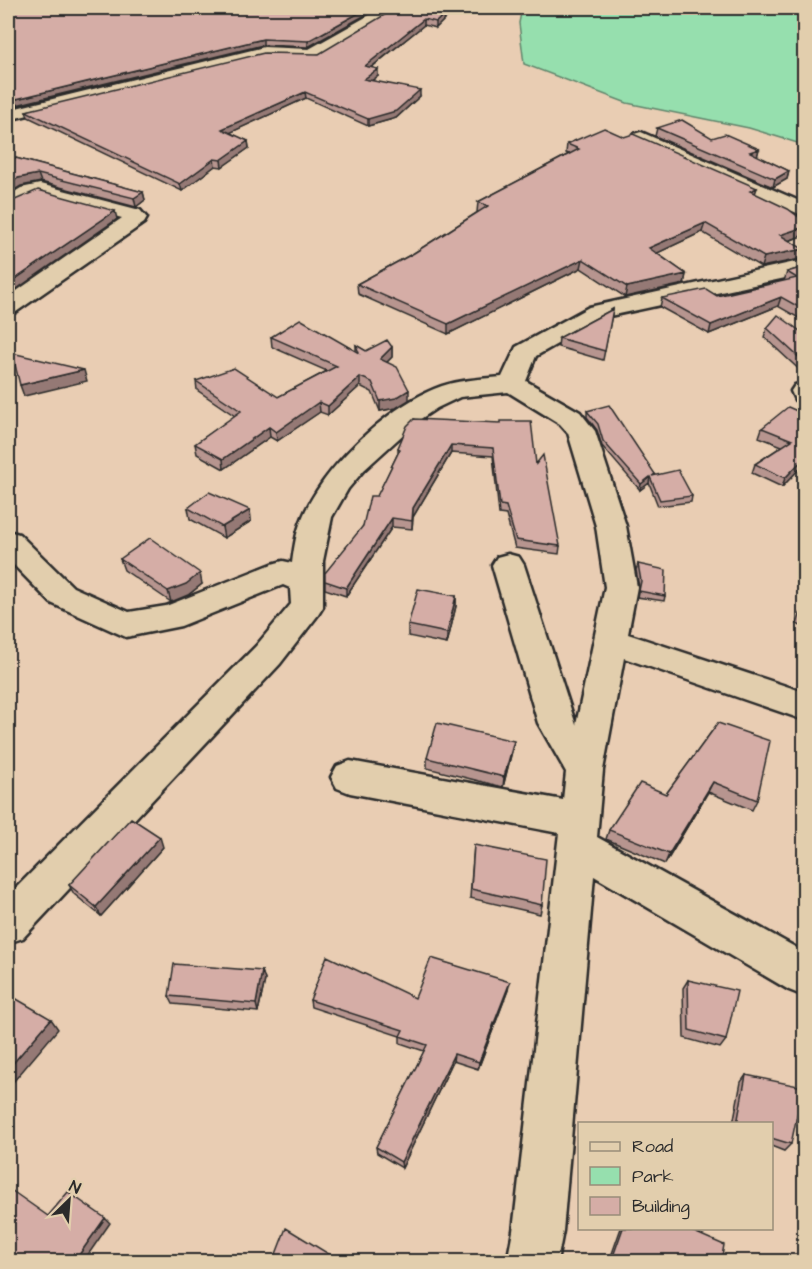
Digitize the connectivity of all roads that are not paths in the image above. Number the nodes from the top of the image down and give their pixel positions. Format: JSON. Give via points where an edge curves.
{"nodes":[{"id":1,"x":392,"y":8,"type":"edge"},
{"id":2,"x":8,"y":115,"type":"edge"},
{"id":3,"x":642,"y":138,"type":"edge"},
{"id":4,"x":8,"y":204,"type":"edge"},
{"id":5,"x":804,"y":210,"type":"edge"},
{"id":6,"x":804,"y":267,"type":"edge"},
{"id":7,"x":8,"y":307,"type":"edge"},
{"id":8,"x":512,"y":384,"type":"junction"},
{"id":9,"x":8,"y":541,"type":"edge"},
{"id":10,"x":508,"y":565,"type":"dead end"},
{"id":11,"x":304,"y":581,"type":"junction"},
{"id":12,"x":609,"y":640,"type":"junction"},
{"id":13,"x":804,"y":706,"type":"edge"},
{"id":14,"x":585,"y":770,"type":"junction"},
{"id":15,"x":351,"y":777,"type":"dead end"},
{"id":16,"x":578,"y":833,"type":"junction"},
{"id":17,"x":8,"y":924,"type":"edge"},
{"id":18,"x":804,"y":975,"type":"edge"},
{"id":19,"x":532,"y":1262,"type":"edge"}],
"edges":[{"from":1,"to":2,"type":"street","via":[[312,54],[264,52]]},
{"from":3,"to":5,"type":"street"},
{"from":4,"to":7,"type":"street","via":[[40,190],[136,218]]},
{"from":6,"to":8,"type":"street","via":[[597,312],[525,352]]},
{"from":8,"to":11,"type":"street","via":[[445,393],[417,407],[381,438],[339,480],[317,517]]},
{"from":8,"to":12,"type":"street","via":[[570,418],[581,431],[611,526],[621,588]]},
{"from":9,"to":11,"type":"street","via":[[62,595],[126,625],[170,617],[282,572]]},
{"from":10,"to":14,"type":"street","via":[[556,723]]},
{"from":11,"to":17,"type":"street","via":[[307,607],[268,655]]},
{"from":12,"to":13,"type":"street"},
{"from":12,"to":14,"type":"street"},
{"from":14,"to":16,"type":"street"},
{"from":15,"to":16,"type":"street"},
{"from":16,"to":18,"type":"street"},
{"from":16,"to":19,"type":"street"}]}
